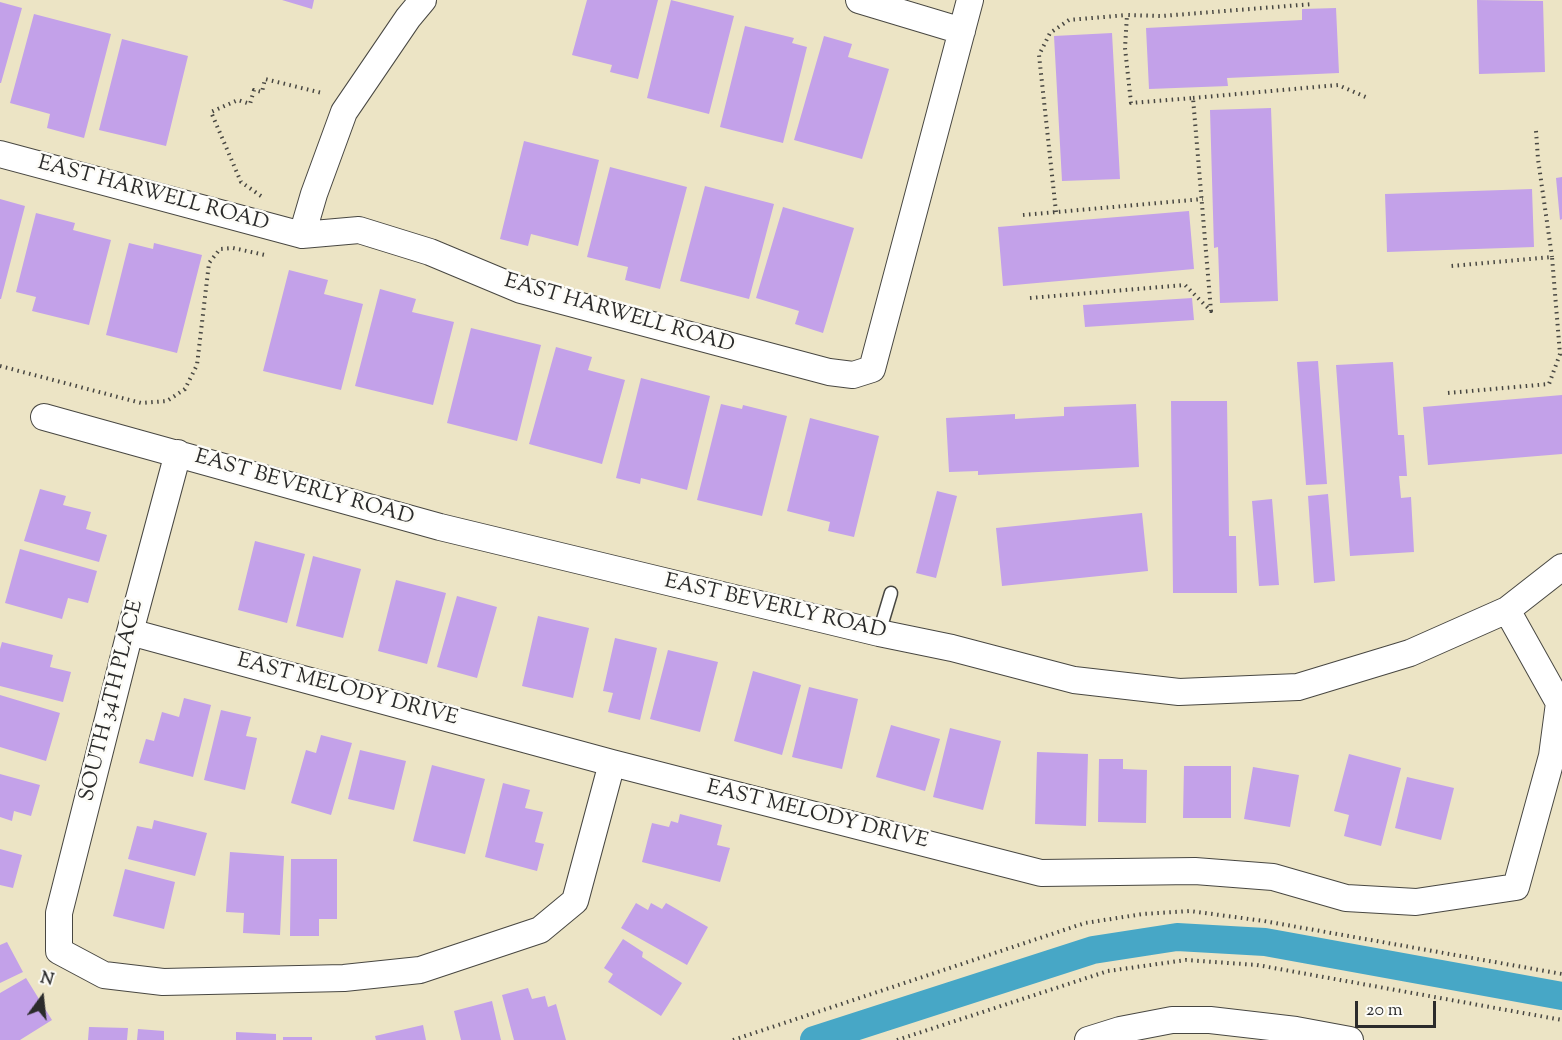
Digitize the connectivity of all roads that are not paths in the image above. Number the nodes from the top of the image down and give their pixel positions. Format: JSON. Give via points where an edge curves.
{"nodes":[{"id":1,"x":423,"y":0,"type":"edge"},
{"id":2,"x":859,"y":0,"type":"edge"},
{"id":3,"x":970,"y":0,"type":"edge"},
{"id":4,"x":962,"y":31,"type":"junction"},
{"id":5,"x":0,"y":154,"type":"edge"},
{"id":6,"x":302,"y":235,"type":"junction"},
{"id":7,"x":44,"y":417,"type":"dead end"},
{"id":8,"x":178,"y":453,"type":"junction"},
{"id":9,"x":1562,"y":567,"type":"edge"},
{"id":10,"x":891,"y":593,"type":"dead end"},
{"id":11,"x":1507,"y":610,"type":"junction"},
{"id":12,"x":130,"y":632,"type":"junction"},
{"id":13,"x":879,"y":633,"type":"junction"},
{"id":14,"x":612,"y":763,"type":"junction"},
{"id":15,"x":1088,"y":1040,"type":"edge"},
{"id":16,"x":1350,"y":1040,"type":"edge"}],
"edges":[{"from":1,"to":6,"type":"street","via":[[344,112]]},
{"from":2,"to":4,"type":"street"},
{"from":3,"to":4,"type":"street","name":"EAST HARWELL ROAD"},
{"from":4,"to":6,"type":"street","name":"EAST HARWELL ROAD","via":[[873,369],[852,375],[829,372],[533,294],[430,252],[359,230]]},
{"from":5,"to":6,"type":"street","name":"EAST HARWELL ROAD"},
{"from":7,"to":8,"type":"street","name":"EAST BEVERLY ROAD"},
{"from":8,"to":12,"type":"street","name":"SOUTH 34TH PLACE"},
{"from":8,"to":13,"type":"street","name":"EAST BEVERLY ROAD","via":[[440,527]]},
{"from":9,"to":11,"type":"street","name":"EAST BEVERLY ROAD"},
{"from":10,"to":13,"type":"lane"},
{"from":11,"to":13,"type":"street","name":"EAST BEVERLY ROAD","via":[[1410,653],[1298,687],[1179,692],[1074,680]]},
{"from":11,"to":14,"type":"street","name":"EAST MELODY DRIVE","via":[[1559,703],[1552,756],[1516,887],[1416,902],[1346,898],[1273,877],[1195,871],[1041,873]]},
{"from":12,"to":14,"type":"street","name":"EAST MELODY DRIVE"},
{"from":12,"to":14,"type":"street","name":"SOUTH 34TH PLACE","via":[[59,913],[58,951],[104,975],[163,982],[344,978],[420,970],[540,930],[575,901]]},
{"from":15,"to":16,"type":"street","via":[[1173,1020],[1210,1020]]}]}
